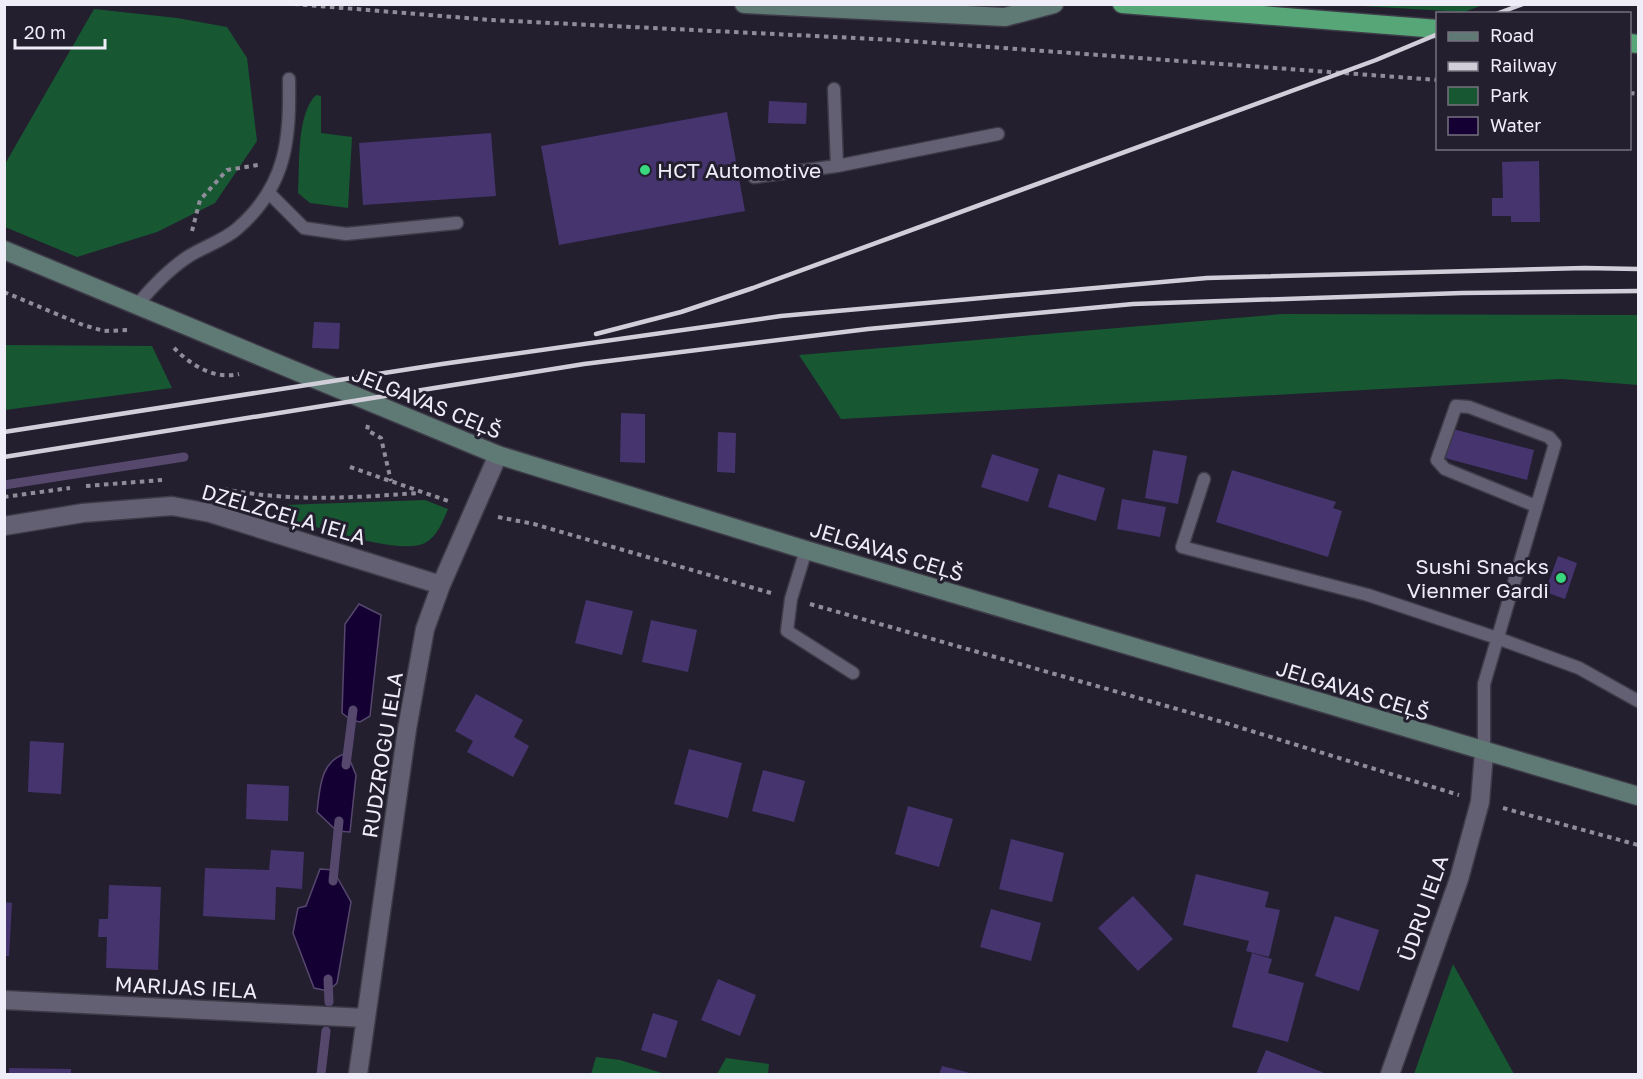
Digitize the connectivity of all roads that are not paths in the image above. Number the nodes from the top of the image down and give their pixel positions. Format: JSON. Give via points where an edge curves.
{"nodes":[{"id":1,"x":744,"y":4,"type":"edge"},
{"id":2,"x":1054,"y":4,"type":"edge"},
{"id":3,"x":1122,"y":4,"type":"edge"},
{"id":4,"x":1436,"y":29,"type":"edge"},
{"id":5,"x":289,"y":79,"type":"dead end"},
{"id":6,"x":834,"y":88,"type":"dead end"},
{"id":7,"x":998,"y":134,"type":"dead end"},
{"id":8,"x":837,"y":166,"type":"junction"},
{"id":9,"x":754,"y":177,"type":"dead end"},
{"id":10,"x":269,"y":193,"type":"junction"},
{"id":11,"x":457,"y":223,"type":"dead end"},
{"id":12,"x":4,"y":250,"type":"edge"},
{"id":13,"x":138,"y":305,"type":"junction"},
{"id":14,"x":498,"y":455,"type":"junction"},
{"id":15,"x":1204,"y":479,"type":"dead end"},
{"id":16,"x":1536,"y":506,"type":"junction"},
{"id":17,"x":4,"y":526,"type":"edge"},
{"id":18,"x":806,"y":550,"type":"junction"},
{"id":19,"x":441,"y":585,"type":"junction"},
{"id":20,"x":1497,"y":638,"type":"junction"},
{"id":21,"x":853,"y":673,"type":"dead end"},
{"id":22,"x":1638,"y":701,"type":"edge"},
{"id":23,"x":1485,"y":753,"type":"junction"},
{"id":24,"x":1638,"y":796,"type":"edge"},
{"id":25,"x":4,"y":1000,"type":"edge"},
{"id":26,"x":365,"y":1018,"type":"junction"},
{"id":27,"x":358,"y":1074,"type":"edge"},
{"id":28,"x":1390,"y":1074,"type":"edge"}],
"edges":[{"from":1,"to":2,"type":"main road","via":[[1005,17]]},
{"from":3,"to":4,"type":"highway"},
{"from":5,"to":10,"type":"lane","via":[[290,130]]},
{"from":6,"to":8,"type":"lane"},
{"from":7,"to":8,"type":"lane"},
{"from":8,"to":9,"type":"lane"},
{"from":10,"to":11,"type":"lane","via":[[304,228],[346,234]]},
{"from":10,"to":13,"type":"lane","via":[[237,229],[186,258],[155,283]]},
{"from":12,"to":13,"type":"main road","name":"JELGAVAS CEĻŠ"},
{"from":13,"to":14,"type":"main road","name":"JELGAVAS CEĻŠ"},
{"from":14,"to":18,"type":"main road","name":"JELGAVAS CEĻŠ"},
{"from":14,"to":19,"type":"street","name":"RUDZROGU IELA"},
{"from":15,"to":20,"type":"lane","via":[[1182,547],[1368,595]]},
{"from":16,"to":16,"type":"lane","via":[[1445,469],[1437,460],[1456,406],[1469,407],[1549,437],[1555,444]]},
{"from":16,"to":20,"type":"lane"},
{"from":17,"to":19,"type":"street","name":"DZELZCEĻA IELA","via":[[83,513],[172,506],[210,513]]},
{"from":18,"to":21,"type":"lane","via":[[791,598],[787,631]]},
{"from":18,"to":23,"type":"main road","name":"JELGAVAS CEĻŠ"},
{"from":19,"to":26,"type":"street","name":"RUDZROGU IELA","via":[[425,629],[414,685]]},
{"from":20,"to":22,"type":"lane","via":[[1579,668]]},
{"from":20,"to":23,"type":"lane","via":[[1484,684]]},
{"from":23,"to":24,"type":"main road","name":"JELGAVAS CEĻŠ"},
{"from":23,"to":28,"type":"street","name":"ŪDRU IELA","via":[[1480,802],[1459,879]]},
{"from":25,"to":26,"type":"street","name":"MARIJAS IELA"},
{"from":26,"to":27,"type":"street","name":"RUDZROGU IELA"}]}
